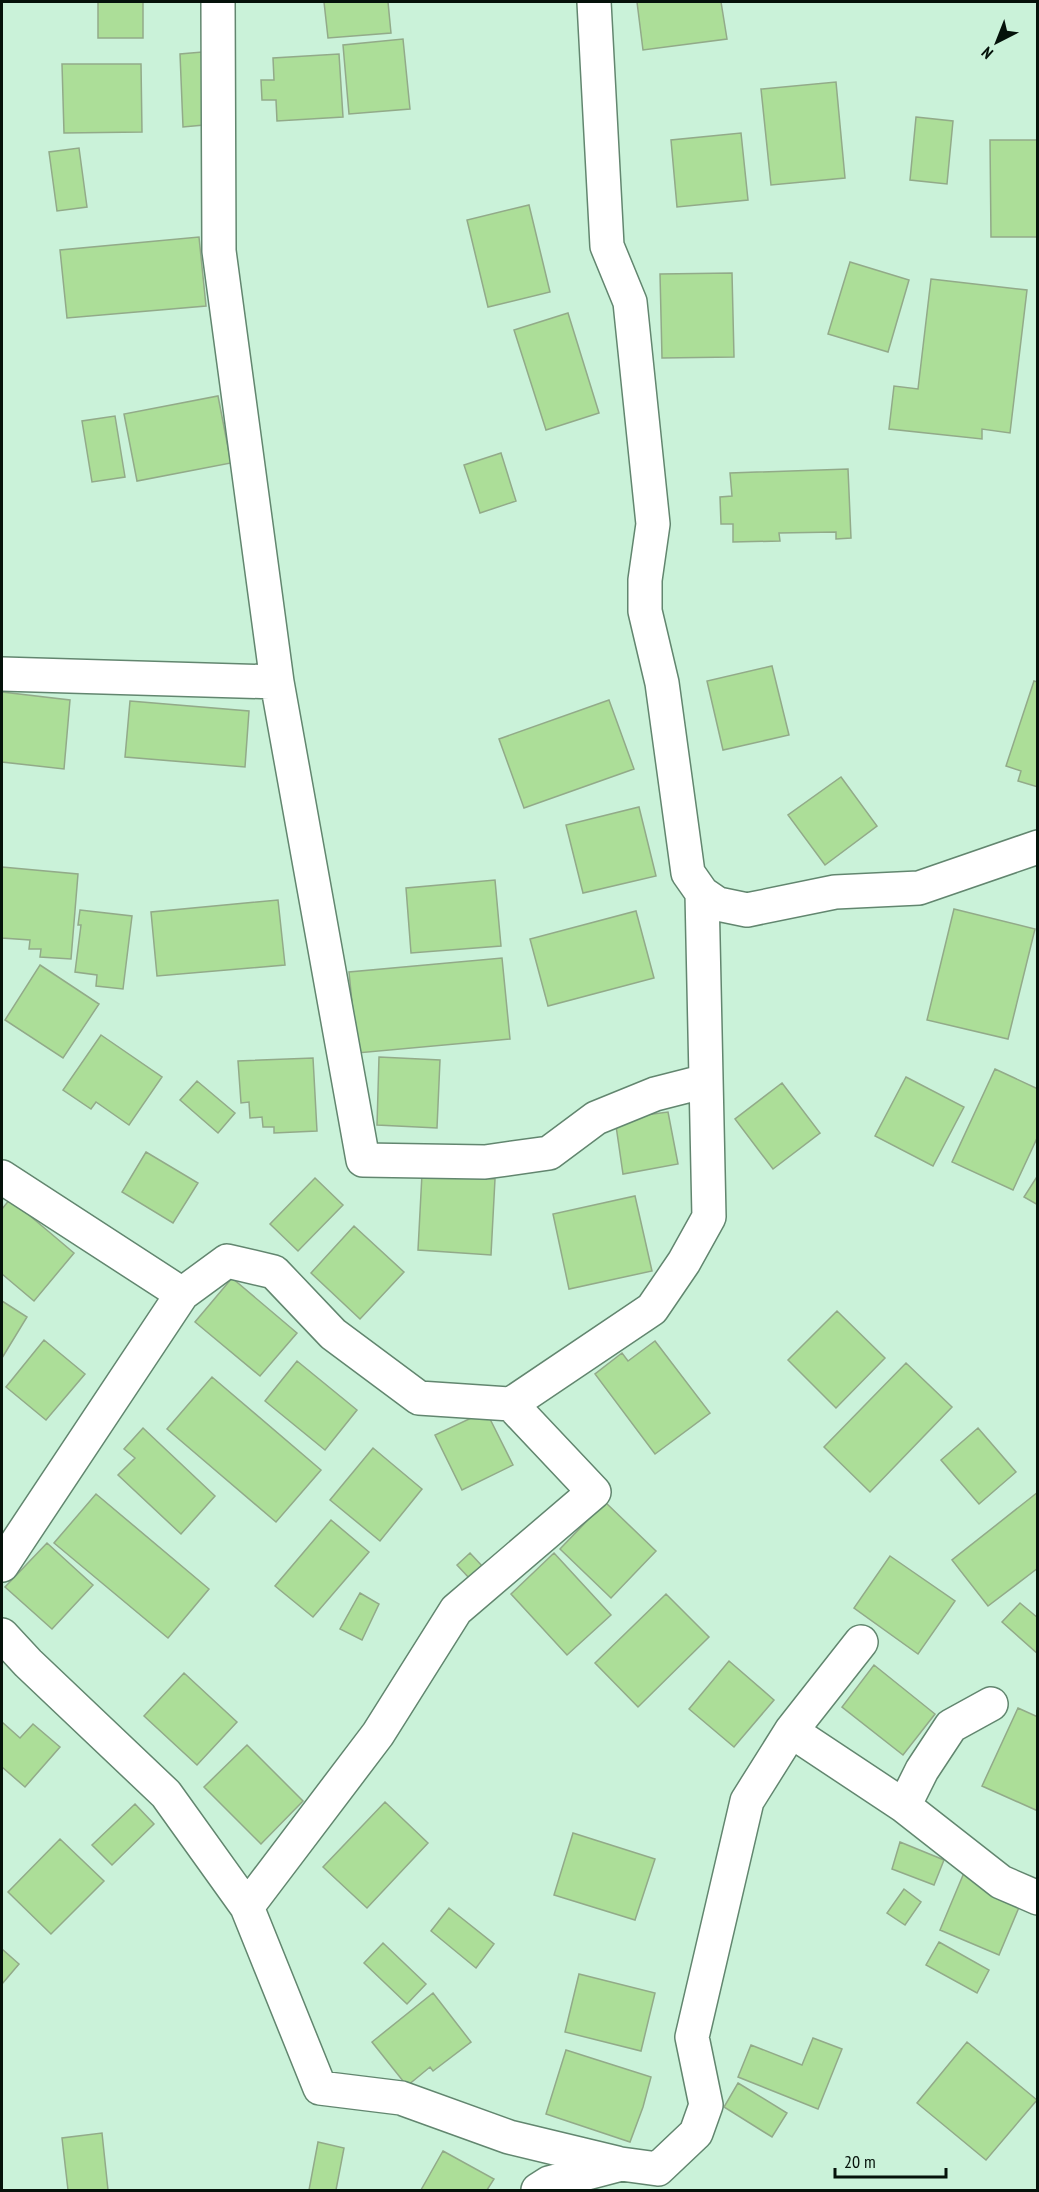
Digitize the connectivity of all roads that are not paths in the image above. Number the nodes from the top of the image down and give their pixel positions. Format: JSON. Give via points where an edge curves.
{"nodes":[{"id":1,"x":218,"y":2,"type":"edge"},
{"id":2,"x":594,"y":2,"type":"edge"},
{"id":3,"x":2,"y":674,"type":"edge"},
{"id":4,"x":277,"y":682,"type":"junction"},
{"id":5,"x":1038,"y":847,"type":"edge"},
{"id":6,"x":702,"y":893,"type":"junction"},
{"id":7,"x":706,"y":1081,"type":"junction"},
{"id":8,"x":2,"y":1177,"type":"edge"},
{"id":9,"x":182,"y":1294,"type":"junction"},
{"id":10,"x":511,"y":1404,"type":"junction"},
{"id":11,"x":2,"y":1565,"type":"edge"},
{"id":12,"x":2,"y":1635,"type":"edge"},
{"id":13,"x":861,"y":1642,"type":"dead end"},
{"id":14,"x":991,"y":1704,"type":"dead end"},
{"id":15,"x":791,"y":1731,"type":"junction"},
{"id":16,"x":904,"y":1806,"type":"junction"},
{"id":17,"x":1038,"y":1898,"type":"edge"},
{"id":18,"x":247,"y":1907,"type":"junction"},
{"id":19,"x":621,"y":2164,"type":"junction"},
{"id":20,"x":538,"y":2190,"type":"edge"}],
"edges":[{"from":1,"to":4,"type":"street","via":[[219,251]]},
{"from":2,"to":6,"type":"street","via":[[607,246],[630,302],[652,524],[645,611],[662,682],[688,873]]},
{"from":3,"to":4,"type":"street"},
{"from":4,"to":7,"type":"street","via":[[363,1160],[484,1162],[549,1153],[596,1118],[655,1094]]},
{"from":5,"to":6,"type":"street","via":[[919,888],[835,892],[747,910],[718,904]]},
{"from":6,"to":7,"type":"street"},
{"from":7,"to":10,"type":"street","via":[[709,1216],[684,1262],[652,1309]]},
{"from":8,"to":9,"type":"street"},
{"from":9,"to":10,"type":"street","via":[[227,1261],[274,1272],[333,1334],[419,1398]]},
{"from":9,"to":11,"type":"street"},
{"from":10,"to":18,"type":"street","via":[[594,1492],[456,1610],[378,1734]]},
{"from":12,"to":18,"type":"street","via":[[166,1794]]},
{"from":13,"to":15,"type":"street"},
{"from":14,"to":16,"type":"street","via":[[951,1726]]},
{"from":15,"to":16,"type":"street"},
{"from":15,"to":19,"type":"street","via":[[747,1802],[707,1970],[692,2037],[706,2105],[696,2133],[658,2169]]},
{"from":16,"to":17,"type":"street","via":[[1001,1882]]},
{"from":18,"to":19,"type":"street","via":[[320,2088],[401,2098],[509,2137]]},
{"from":19,"to":20,"type":"street","via":[[549,2183]]}]}
